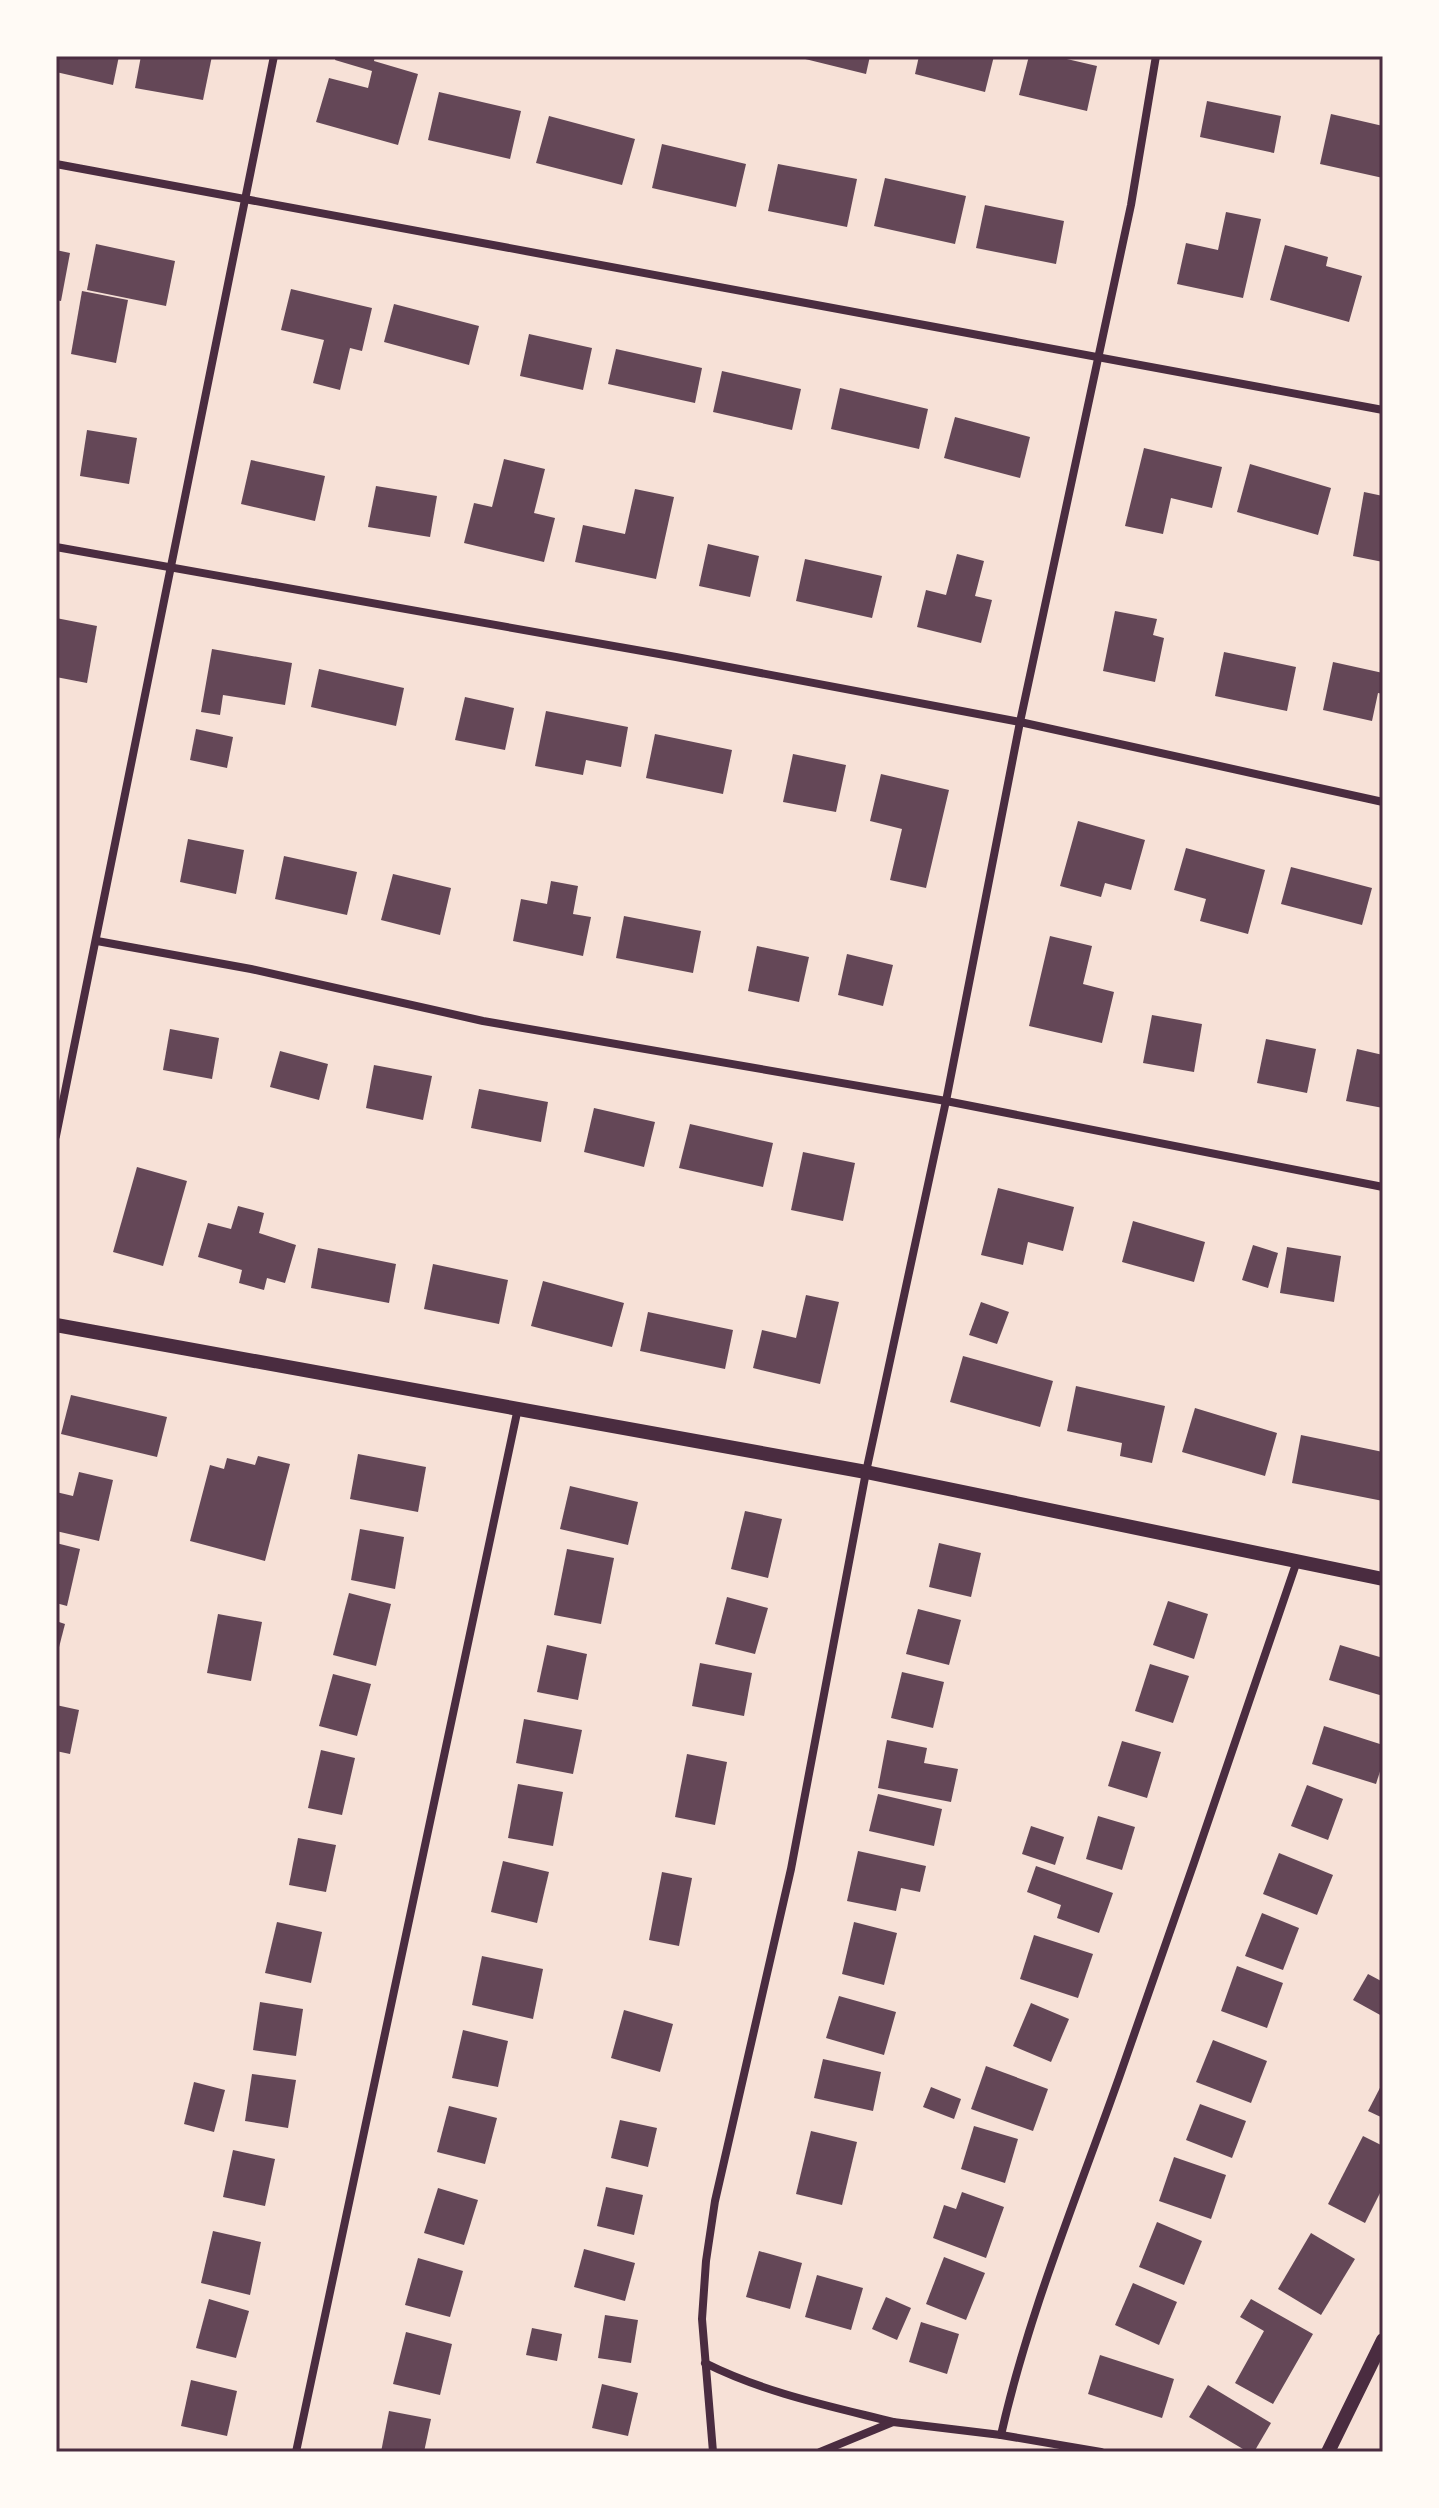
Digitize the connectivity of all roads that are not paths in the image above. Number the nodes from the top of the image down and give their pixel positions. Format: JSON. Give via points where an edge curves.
{"nodes":[{"id":1,"x":274,"y":56,"type":"edge"},
{"id":2,"x":1156,"y":56,"type":"edge"},
{"id":3,"x":56,"y":164,"type":"edge"},
{"id":4,"x":247,"y":198,"type":"junction"},
{"id":5,"x":1098,"y":359,"type":"junction"},
{"id":6,"x":1383,"y":410,"type":"edge"},
{"id":7,"x":56,"y":547,"type":"edge"},
{"id":8,"x":170,"y":568,"type":"junction"},
{"id":9,"x":1020,"y":722,"type":"junction"},
{"id":10,"x":1383,"y":802,"type":"edge"},
{"id":11,"x":97,"y":941,"type":"junction"},
{"id":12,"x":946,"y":1101,"type":"junction"},
{"id":13,"x":56,"y":1136,"type":"edge"},
{"id":14,"x":1383,"y":1187,"type":"edge"},
{"id":15,"x":56,"y":1325,"type":"edge"},
{"id":16,"x":518,"y":1407,"type":"junction"},
{"id":17,"x":866,"y":1472,"type":"junction"},
{"id":18,"x":1297,"y":1561,"type":"junction"},
{"id":19,"x":1383,"y":1579,"type":"edge"},
{"id":20,"x":1383,"y":2340,"type":"edge"},
{"id":21,"x":705,"y":2363,"type":"junction"},
{"id":22,"x":893,"y":2422,"type":"junction"},
{"id":23,"x":1001,"y":2435,"type":"junction"},
{"id":24,"x":296,"y":2452,"type":"edge"},
{"id":25,"x":713,"y":2452,"type":"edge"},
{"id":26,"x":820,"y":2452,"type":"edge"},
{"id":27,"x":1101,"y":2452,"type":"edge"},
{"id":28,"x":1328,"y":2452,"type":"edge"}],
"edges":[{"from":1,"to":4,"type":"street"},
{"from":2,"to":5,"type":"street"},
{"from":3,"to":4,"type":"street"},
{"from":4,"to":5,"type":"street"},
{"from":4,"to":8,"type":"street"},
{"from":5,"to":6,"type":"street"},
{"from":5,"to":9,"type":"street"},
{"from":7,"to":8,"type":"street"},
{"from":8,"to":9,"type":"street"},
{"from":8,"to":11,"type":"street"},
{"from":9,"to":10,"type":"street"},
{"from":9,"to":12,"type":"street"},
{"from":11,"to":12,"type":"street","via":[[483,1021]]},
{"from":11,"to":13,"type":"street"},
{"from":12,"to":14,"type":"street"},
{"from":12,"to":17,"type":"street"},
{"from":15,"to":16,"type":"street"},
{"from":16,"to":17,"type":"street"},
{"from":16,"to":24,"type":"street"},
{"from":17,"to":18,"type":"street"},
{"from":17,"to":21,"type":"street","via":[[791,1869],[715,2201],[702,2319]]},
{"from":18,"to":19,"type":"street"},
{"from":18,"to":23,"type":"street","via":[[1050,2273]]},
{"from":20,"to":28,"type":"street"},
{"from":21,"to":22,"type":"street","via":[[789,2396]]},
{"from":21,"to":25,"type":"street"},
{"from":22,"to":23,"type":"street"},
{"from":22,"to":26,"type":"street"},
{"from":23,"to":27,"type":"street"}]}
